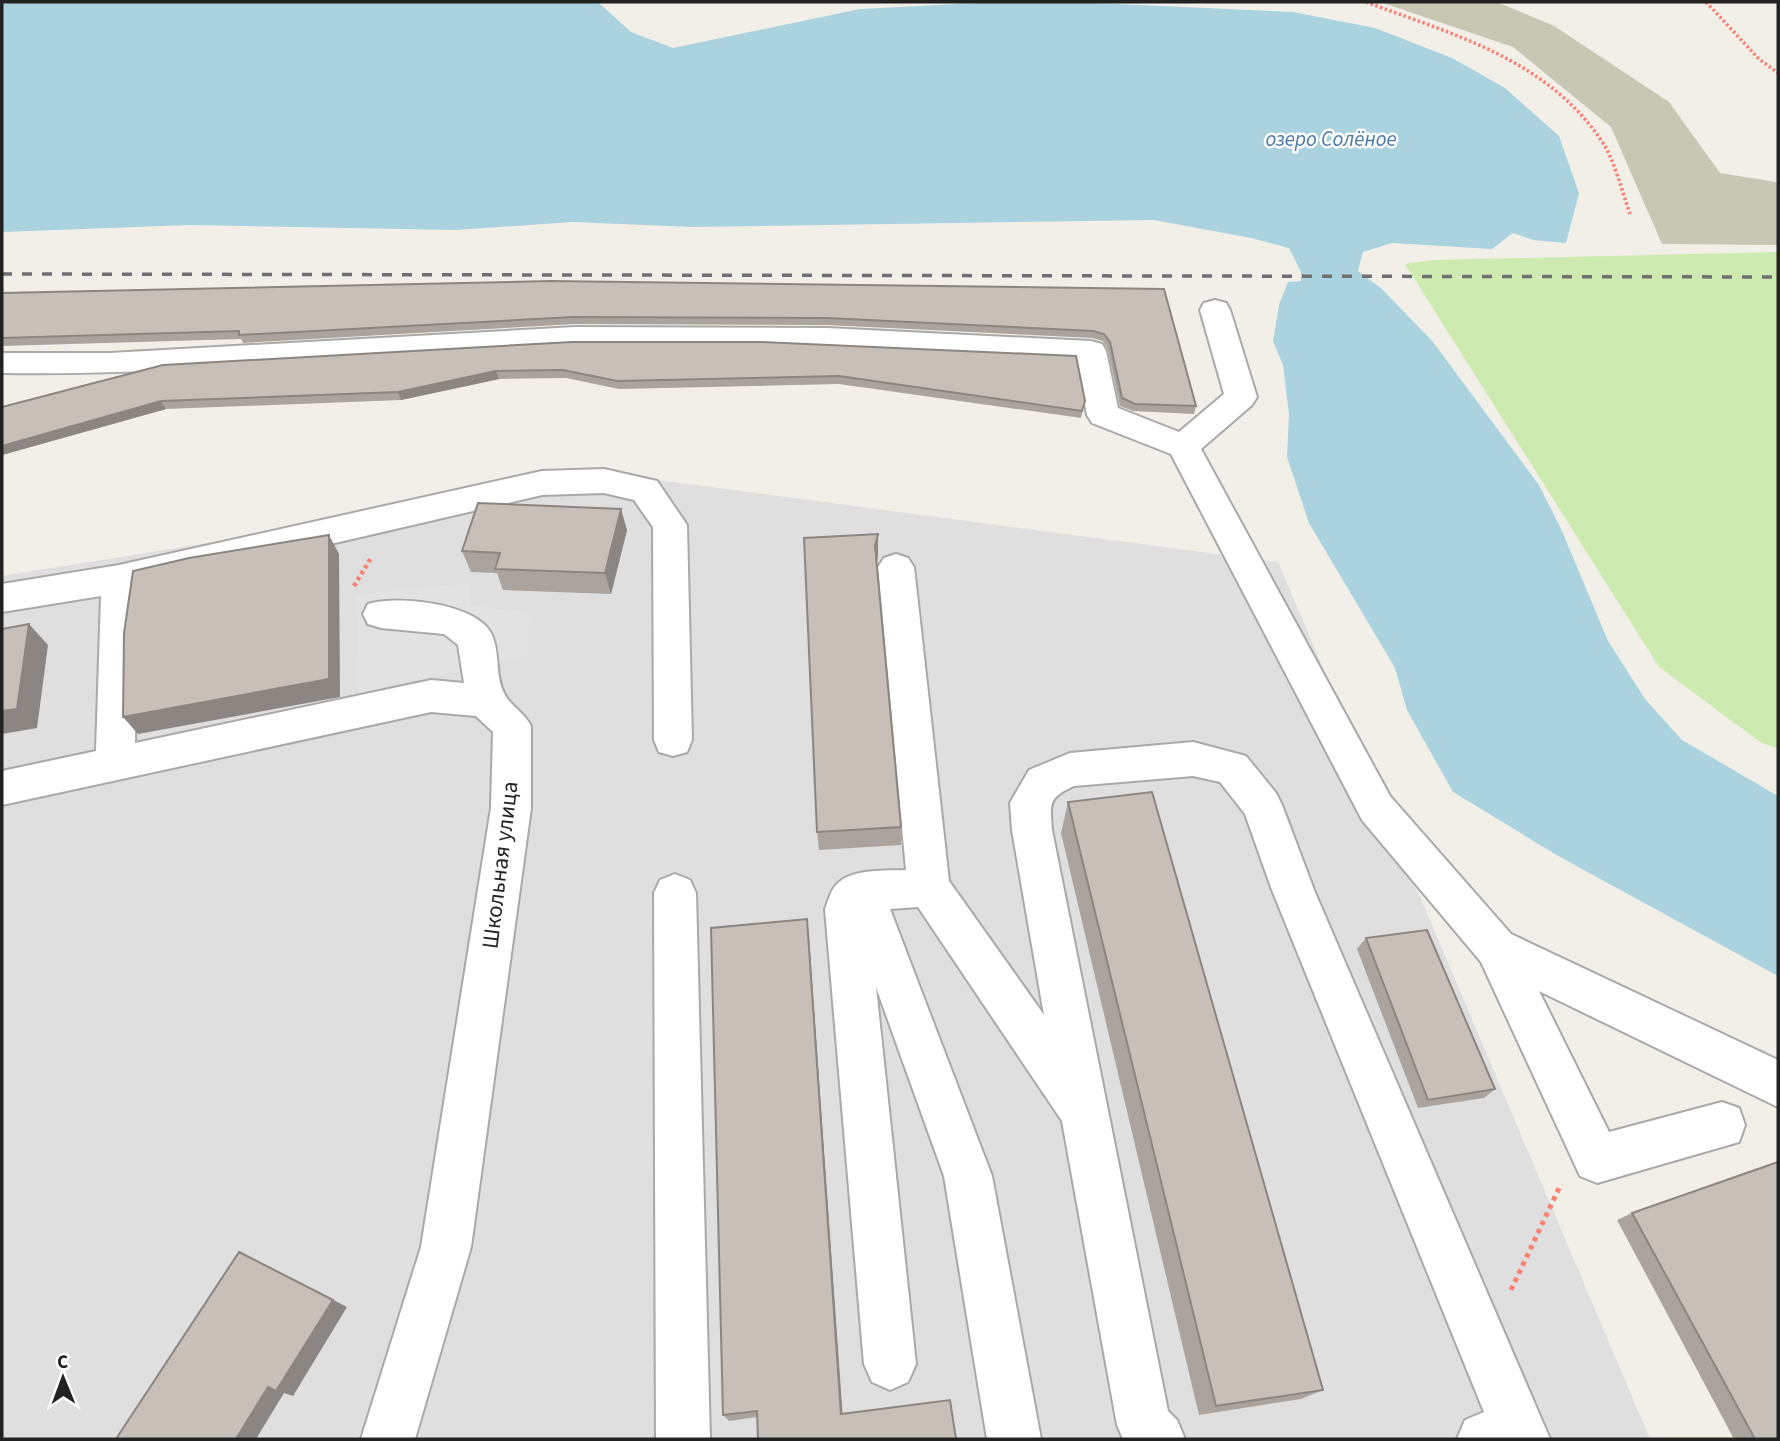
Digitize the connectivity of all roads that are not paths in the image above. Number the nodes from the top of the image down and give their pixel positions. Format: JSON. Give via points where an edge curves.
{"nodes":[{"id":1,"x":1214,"y":310,"type":"dead end"},
{"id":2,"x":2,"y":363,"type":"edge"},
{"id":3,"x":1183,"y":446,"type":"junction"},
{"id":4,"x":896,"y":567,"type":"dead end"},
{"id":5,"x":120,"y":579,"type":"junction"},
{"id":6,"x":2,"y":598,"type":"edge"},
{"id":7,"x":382,"y":614,"type":"dead end"},
{"id":8,"x":486,"y":701,"type":"junction"},
{"id":9,"x":673,"y":740,"type":"dead end"},
{"id":10,"x":115,"y":764,"type":"junction"},
{"id":11,"x":2,"y":789,"type":"edge"},
{"id":12,"x":929,"y":887,"type":"junction"},
{"id":13,"x":862,"y":892,"type":"junction"},
{"id":14,"x":675,"y":893,"type":"dead end"},
{"id":15,"x":1496,"y":948,"type":"junction"},
{"id":16,"x":1778,"y":1084,"type":"edge"},
{"id":17,"x":1084,"y":1112,"type":"junction"},
{"id":18,"x":1722,"y":1125,"type":"dead end"},
{"id":19,"x":890,"y":1364,"type":"dead end"},
{"id":20,"x":1508,"y":1437,"type":"edge"},
{"id":21,"x":388,"y":1439,"type":"edge"},
{"id":22,"x":683,"y":1439,"type":"edge"},
{"id":23,"x":1014,"y":1439,"type":"edge"},
{"id":24,"x":1158,"y":1439,"type":"edge"}],
"edges":[{"from":1,"to":3,"type":"street","via":[[1241,397]]},
{"from":2,"to":3,"type":"street","via":[[110,363],[575,337],[827,338],[1091,351],[1103,415]]},
{"from":3,"to":15,"type":"street","via":[[1376,808]]},
{"from":4,"to":12,"type":"street"},
{"from":5,"to":6,"type":"street"},
{"from":5,"to":9,"type":"street","via":[[542,483],[604,481],[645,490],[670,525]]},
{"from":5,"to":10,"type":"street"},
{"from":7,"to":8,"type":"street","via":[[453,621],[475,638]]},
{"from":8,"to":10,"type":"street","via":[[431,696]]},
{"from":8,"to":21,"type":"street","name":"Школьная улица","via":[[512,726],[511,808],[446,1247]]},
{"from":10,"to":11,"type":"street"},
{"from":12,"to":13,"type":"street"},
{"from":12,"to":17,"type":"street"},
{"from":13,"to":19,"type":"street","via":[[851,898],[846,909]]},
{"from":13,"to":23,"type":"street","via":[[968,1176]]},
{"from":14,"to":22,"type":"street"},
{"from":15,"to":16,"type":"street"},
{"from":15,"to":18,"type":"street","via":[[1597,1159]]},
{"from":17,"to":20,"type":"street","via":[[1031,830],[1030,803],[1043,782],[1070,770],[1193,759],[1232,768],[1262,805],[1298,903],[1486,1353]]},
{"from":17,"to":24,"type":"street","via":[[1144,1425]]}]}
